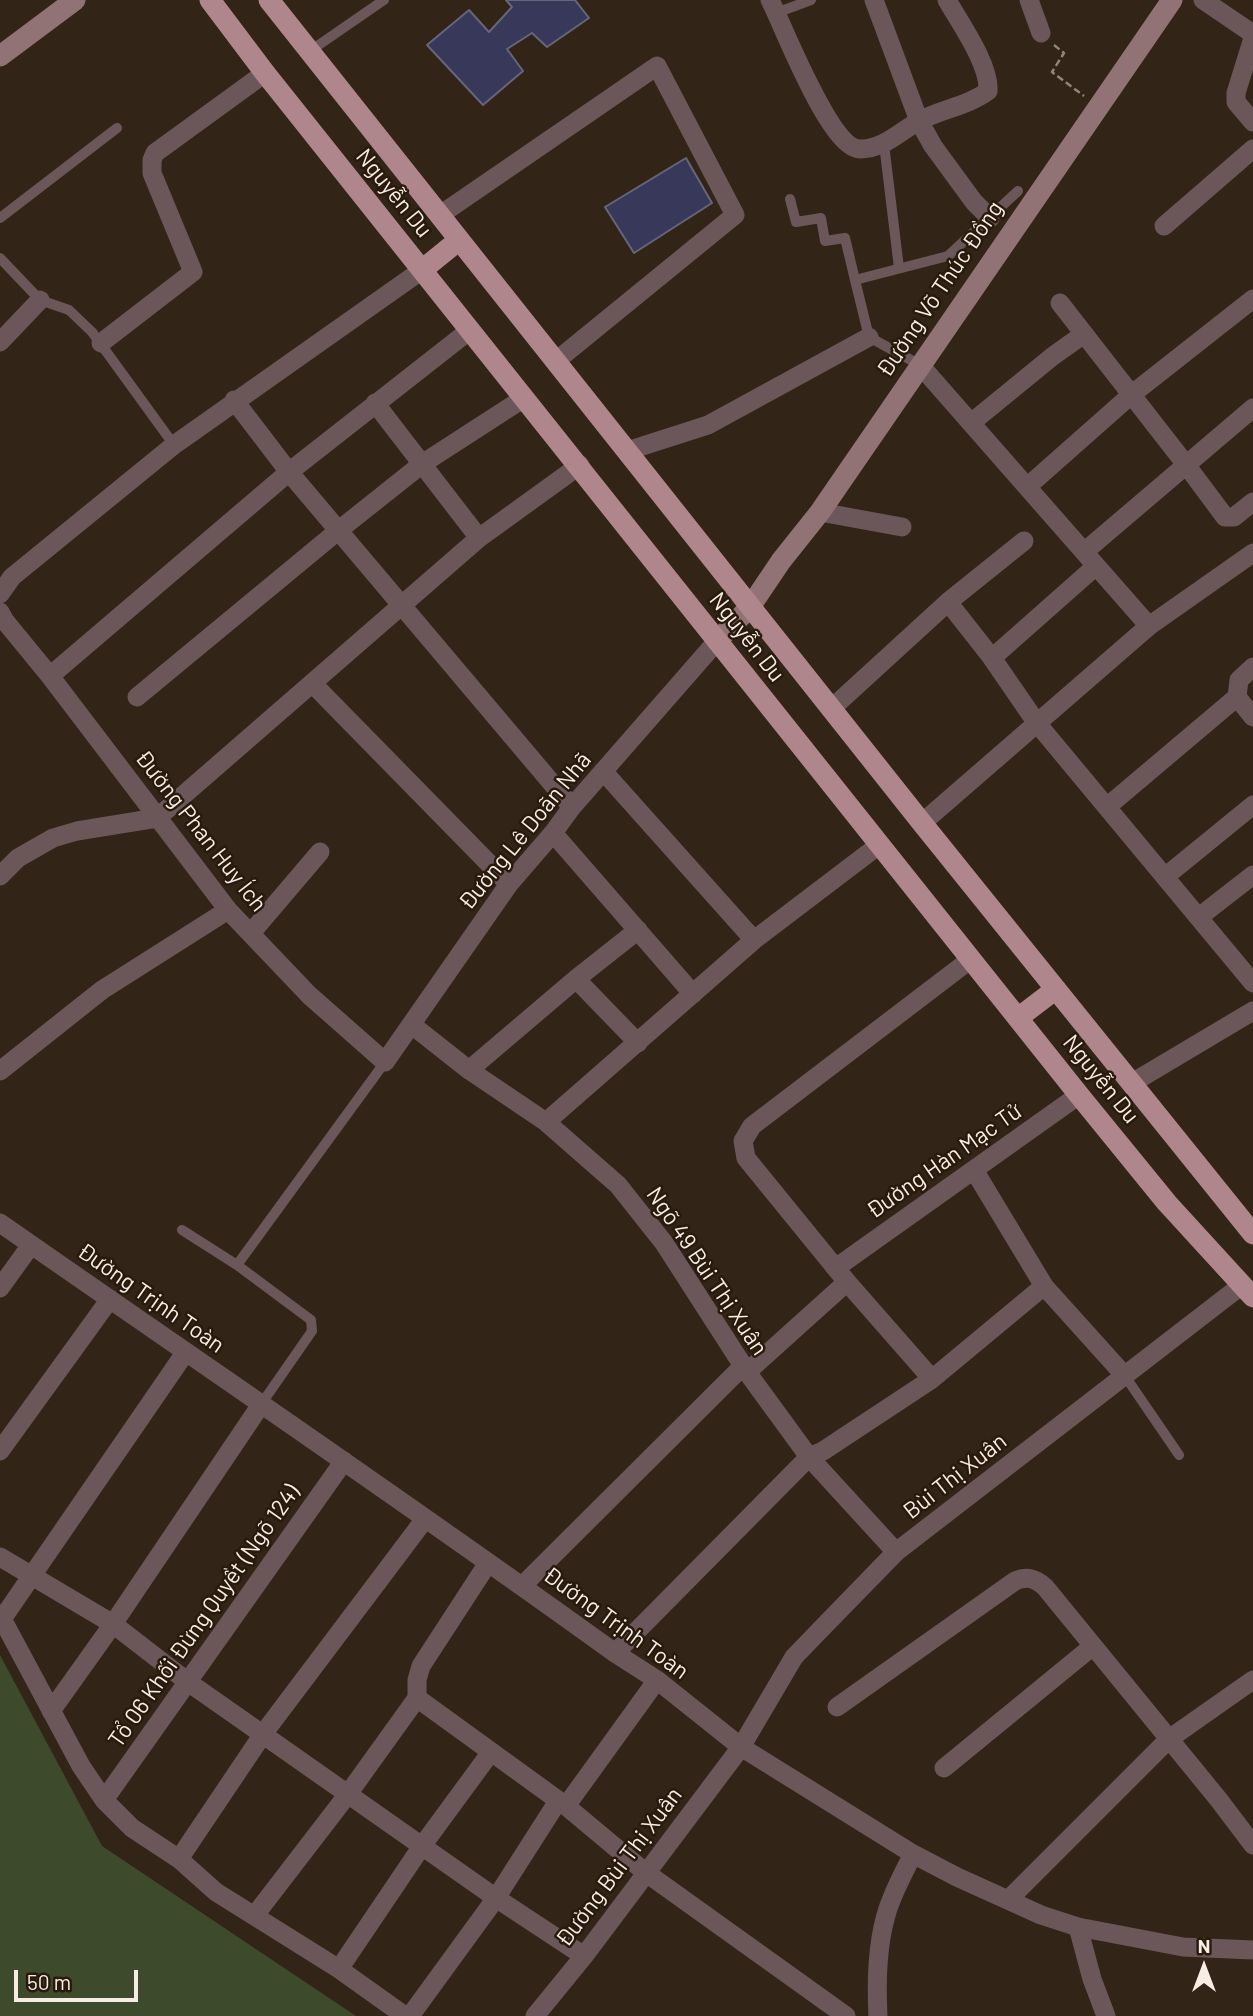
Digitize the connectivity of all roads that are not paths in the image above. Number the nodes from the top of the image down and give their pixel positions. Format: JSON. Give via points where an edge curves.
{"nodes":[{"id":1,"x":75,"y":0,"type":"edge"},
{"id":2,"x":211,"y":0,"type":"edge"},
{"id":3,"x":269,"y":0,"type":"edge"},
{"id":4,"x":384,"y":0,"type":"edge"},
{"id":5,"x":811,"y":0,"type":"edge"},
{"id":6,"x":874,"y":0,"type":"edge"},
{"id":7,"x":947,"y":0,"type":"edge"},
{"id":8,"x":1029,"y":0,"type":"edge"},
{"id":9,"x":1172,"y":0,"type":"edge"},
{"id":10,"x":1203,"y":0,"type":"edge"},
{"id":11,"x":773,"y":6,"type":"edge"},
{"id":12,"x":1041,"y":33,"type":"road end"},
{"id":13,"x":1253,"y":36,"type":"edge"},
{"id":14,"x":310,"y":52,"type":"junction"},
{"id":15,"x":0,"y":56,"type":"edge"},
{"id":16,"x":265,"y":73,"type":"junction"},
{"id":17,"x":919,"y":121,"type":"junction"},
{"id":18,"x":1253,"y":122,"type":"edge"},
{"id":19,"x":117,"y":128,"type":"dead end"},
{"id":20,"x":884,"y":144,"type":"junction"},
{"id":21,"x":1253,"y":149,"type":"edge"},
{"id":22,"x":1018,"y":191,"type":"dead end"},
{"id":23,"x":790,"y":199,"type":"dead end"},
{"id":24,"x":440,"y":215,"type":"junction"},
{"id":25,"x":0,"y":218,"type":"edge"},
{"id":26,"x":989,"y":218,"type":"junction"},
{"id":27,"x":1164,"y":226,"type":"dead end"},
{"id":28,"x":459,"y":240,"type":"junction"},
{"id":29,"x":0,"y":258,"type":"edge"},
{"id":30,"x":899,"y":268,"type":"junction"},
{"id":31,"x":422,"y":270,"type":"junction"},
{"id":32,"x":855,"y":280,"type":"junction"},
{"id":33,"x":1253,"y":299,"type":"edge"},
{"id":34,"x":40,"y":300,"type":"junction"},
{"id":35,"x":1060,"y":303,"type":"dead end"},
{"id":36,"x":470,"y":330,"type":"junction"},
{"id":37,"x":1084,"y":334,"type":"junction"},
{"id":38,"x":869,"y":337,"type":"junction"},
{"id":39,"x":0,"y":342,"type":"edge"},
{"id":40,"x":101,"y":343,"type":"junction"},
{"id":41,"x":556,"y":361,"type":"junction"},
{"id":42,"x":920,"y":365,"type":"junction"},
{"id":43,"x":1131,"y":395,"type":"junction"},
{"id":44,"x":524,"y":398,"type":"junction"},
{"id":45,"x":234,"y":400,"type":"junction"},
{"id":46,"x":375,"y":403,"type":"junction"},
{"id":47,"x":1253,"y":408,"type":"edge"},
{"id":48,"x":971,"y":423,"type":"junction"},
{"id":49,"x":174,"y":445,"type":"junction"},
{"id":50,"x":627,"y":451,"type":"junction"},
{"id":51,"x":422,"y":464,"type":"junction"},
{"id":52,"x":580,"y":465,"type":"junction"},
{"id":53,"x":1188,"y":466,"type":"junction"},
{"id":54,"x":289,"y":472,"type":"junction"},
{"id":55,"x":1027,"y":487,"type":"junction"},
{"id":56,"x":1253,"y":502,"type":"edge"},
{"id":57,"x":820,"y":512,"type":"junction"},
{"id":58,"x":902,"y":527,"type":"dead end"},
{"id":59,"x":339,"y":530,"type":"junction"},
{"id":60,"x":479,"y":538,"type":"junction"},
{"id":61,"x":1024,"y":541,"type":"dead end"},
{"id":62,"x":1253,"y":553,"type":"edge"},
{"id":63,"x":1090,"y":559,"type":"junction"},
{"id":64,"x":0,"y":594,"type":"edge"},
{"id":65,"x":948,"y":601,"type":"junction"},
{"id":66,"x":401,"y":606,"type":"junction"},
{"id":67,"x":750,"y":607,"type":"junction"},
{"id":68,"x":0,"y":612,"type":"edge"},
{"id":69,"x":1149,"y":626,"type":"junction"},
{"id":70,"x":717,"y":641,"type":"junction"},
{"id":71,"x":992,"y":658,"type":"junction"},
{"id":72,"x":1253,"y":667,"type":"edge"},
{"id":73,"x":50,"y":676,"type":"junction"},
{"id":74,"x":312,"y":683,"type":"junction"},
{"id":75,"x":137,"y":697,"type":"dead end"},
{"id":76,"x":1237,"y":697,"type":"junction"},
{"id":77,"x":831,"y":709,"type":"junction"},
{"id":78,"x":1253,"y":717,"type":"edge"},
{"id":79,"x":1036,"y":722,"type":"junction"},
{"id":80,"x":603,"y":771,"type":"junction"},
{"id":81,"x":1253,"y":804,"type":"edge"},
{"id":82,"x":1108,"y":806,"type":"junction"},
{"id":83,"x":572,"y":807,"type":"junction"},
{"id":84,"x":158,"y":818,"type":"junction"},
{"id":85,"x":922,"y":823,"type":"junction"},
{"id":86,"x":553,"y":833,"type":"junction"},
{"id":87,"x":879,"y":845,"type":"junction"},
{"id":88,"x":320,"y":852,"type":"dead end"},
{"id":89,"x":1253,"y":875,"type":"edge"},
{"id":90,"x":0,"y":876,"type":"edge"},
{"id":91,"x":1166,"y":876,"type":"junction"},
{"id":92,"x":509,"y":884,"type":"junction"},
{"id":93,"x":228,"y":910,"type":"junction"},
{"id":94,"x":1199,"y":917,"type":"junction"},
{"id":95,"x":638,"y":930,"type":"junction"},
{"id":96,"x":251,"y":933,"type":"junction"},
{"id":97,"x":754,"y":940,"type":"junction"},
{"id":98,"x":971,"y":959,"type":"junction"},
{"id":99,"x":576,"y":979,"type":"junction"},
{"id":100,"x":1253,"y":983,"type":"edge"},
{"id":101,"x":1056,"y":989,"type":"junction"},
{"id":102,"x":693,"y":994,"type":"junction"},
{"id":103,"x":1253,"y":1011,"type":"edge"},
{"id":104,"x":1018,"y":1018,"type":"junction"},
{"id":105,"x":412,"y":1025,"type":"junction"},
{"id":106,"x":638,"y":1043,"type":"junction"},
{"id":107,"x":385,"y":1062,"type":"junction"},
{"id":108,"x":469,"y":1069,"type":"junction"},
{"id":109,"x":0,"y":1071,"type":"edge"},
{"id":110,"x":1132,"y":1083,"type":"junction"},
{"id":111,"x":1079,"y":1095,"type":"junction"},
{"id":112,"x":545,"y":1122,"type":"junction"},
{"id":113,"x":974,"y":1170,"type":"junction"},
{"id":114,"x":0,"y":1223,"type":"edge"},
{"id":115,"x":182,"y":1230,"type":"dead end"},
{"id":116,"x":1253,"y":1234,"type":"edge"},
{"id":117,"x":31,"y":1245,"type":"junction"},
{"id":118,"x":237,"y":1265,"type":"junction"},
{"id":119,"x":842,"y":1274,"type":"junction"},
{"id":120,"x":1044,"y":1286,"type":"junction"},
{"id":121,"x":1249,"y":1286,"type":"edge"},
{"id":122,"x":0,"y":1288,"type":"edge"},
{"id":123,"x":110,"y":1299,"type":"junction"},
{"id":124,"x":185,"y":1353,"type":"junction"},
{"id":125,"x":745,"y":1369,"type":"junction"},
{"id":126,"x":1125,"y":1376,"type":"junction"},
{"id":127,"x":932,"y":1379,"type":"junction"},
{"id":128,"x":262,"y":1403,"type":"junction"},
{"id":129,"x":0,"y":1451,"type":"edge"},
{"id":130,"x":1179,"y":1455,"type":"dead end"},
{"id":131,"x":809,"y":1457,"type":"junction"},
{"id":132,"x":344,"y":1461,"type":"junction"},
{"id":133,"x":425,"y":1519,"type":"junction"},
{"id":134,"x":896,"y":1552,"type":"junction"},
{"id":135,"x":0,"y":1557,"type":"edge"},
{"id":136,"x":488,"y":1563,"type":"junction"},
{"id":137,"x":32,"y":1574,"type":"junction"},
{"id":138,"x":522,"y":1586,"type":"junction"},
{"id":139,"x":1,"y":1617,"type":"edge"},
{"id":140,"x":113,"y":1624,"type":"junction"},
{"id":141,"x":1093,"y":1646,"type":"junction"},
{"id":142,"x":615,"y":1653,"type":"junction"},
{"id":143,"x":1253,"y":1679,"type":"edge"},
{"id":144,"x":657,"y":1680,"type":"junction"},
{"id":145,"x":188,"y":1682,"type":"junction"},
{"id":146,"x":417,"y":1698,"type":"junction"},
{"id":147,"x":837,"y":1707,"type":"dead end"},
{"id":148,"x":51,"y":1711,"type":"junction"},
{"id":149,"x":263,"y":1734,"type":"junction"},
{"id":150,"x":1168,"y":1739,"type":"junction"},
{"id":151,"x":741,"y":1747,"type":"junction"},
{"id":152,"x":491,"y":1752,"type":"junction"},
{"id":153,"x":944,"y":1768,"type":"dead end"},
{"id":154,"x":348,"y":1794,"type":"junction"},
{"id":155,"x":104,"y":1800,"type":"junction"},
{"id":156,"x":562,"y":1804,"type":"junction"},
{"id":157,"x":1253,"y":1845,"type":"edge"},
{"id":158,"x":422,"y":1846,"type":"junction"},
{"id":159,"x":913,"y":1854,"type":"junction"},
{"id":160,"x":178,"y":1859,"type":"junction"},
{"id":161,"x":645,"y":1872,"type":"junction"},
{"id":162,"x":496,"y":1898,"type":"junction"},
{"id":163,"x":1009,"y":1900,"type":"junction"},
{"id":164,"x":255,"y":1915,"type":"junction"},
{"id":165,"x":1077,"y":1927,"type":"junction"},
{"id":166,"x":1253,"y":1950,"type":"edge"},
{"id":167,"x":583,"y":1956,"type":"junction"},
{"id":168,"x":339,"y":1969,"type":"junction"},
{"id":169,"x":407,"y":2016,"type":"edge"},
{"id":170,"x":535,"y":2016,"type":"edge"},
{"id":171,"x":846,"y":2016,"type":"edge"},
{"id":172,"x":878,"y":2016,"type":"edge"},
{"id":173,"x":1106,"y":2016,"type":"edge"}],
"edges":[{"from":1,"to":15,"type":"street"},
{"from":2,"to":16,"type":"main road","name":"Nguyễn Du"},
{"from":3,"to":14,"type":"main road","name":"Nguyễn Du"},
{"from":4,"to":14,"type":"lane"},
{"from":5,"to":11,"type":"lane"},
{"from":6,"to":17,"type":"street"},
{"from":7,"to":17,"type":"street","via":[[977,54],[989,82],[988,91]]},
{"from":8,"to":12,"type":"street"},
{"from":9,"to":42,"type":"street","name":"Đường Võ Thúc Đồng"},
{"from":10,"to":13,"type":"street"},
{"from":11,"to":20,"type":"street","via":[[828,119],[849,145],[859,149]]},
{"from":13,"to":18,"type":"street","via":[[1236,93],[1236,102]]},
{"from":14,"to":24,"type":"main road","name":"Nguyễn Du"},
{"from":16,"to":31,"type":"main road","name":"Nguyễn Du"},
{"from":16,"to":40,"type":"street","via":[[155,153],[152,173],[193,272]]},
{"from":17,"to":20,"type":"street"},
{"from":17,"to":26,"type":"street"},
{"from":19,"to":25,"type":"lane"},
{"from":20,"to":30,"type":"lane"},
{"from":21,"to":27,"type":"street"},
{"from":22,"to":26,"type":"lane"},
{"from":23,"to":32,"type":"lane","via":[[796,222],[821,218],[825,242],[845,238]]},
{"from":24,"to":28,"type":"main road","name":"Nguyễn Du"},
{"from":24,"to":41,"type":"street","via":[[657,66],[735,215]]},
{"from":26,"to":30,"type":"lane","via":[[948,256]]},
{"from":28,"to":31,"type":"main road"},
{"from":28,"to":41,"type":"main road","name":"Nguyễn Du"},
{"from":29,"to":34,"type":"lane"},
{"from":30,"to":32,"type":"lane"},
{"from":31,"to":36,"type":"main road","name":"Nguyễn Du"},
{"from":31,"to":45,"type":"street"},
{"from":32,"to":38,"type":"lane"},
{"from":33,"to":43,"type":"street"},
{"from":34,"to":39,"type":"street"},
{"from":34,"to":40,"type":"lane","via":[[69,310]]},
{"from":35,"to":37,"type":"street"},
{"from":36,"to":44,"type":"main road","name":"Nguyễn Du"},
{"from":36,"to":46,"type":"street"},
{"from":37,"to":43,"type":"street"},
{"from":37,"to":48,"type":"street"},
{"from":38,"to":42,"type":"lane"},
{"from":38,"to":50,"type":"street","via":[[708,425]]},
{"from":40,"to":49,"type":"lane"},
{"from":41,"to":50,"type":"main road","name":"Nguyễn Du"},
{"from":42,"to":48,"type":"street"},
{"from":42,"to":57,"type":"street","name":"Đường Võ Thúc Đồng"},
{"from":43,"to":53,"type":"street"},
{"from":43,"to":55,"type":"street"},
{"from":44,"to":51,"type":"street"},
{"from":44,"to":52,"type":"main road","name":"Nguyễn Du"},
{"from":45,"to":49,"type":"street"},
{"from":45,"to":54,"type":"street"},
{"from":46,"to":51,"type":"street"},
{"from":46,"to":54,"type":"street"},
{"from":47,"to":53,"type":"street"},
{"from":48,"to":55,"type":"street"},
{"from":49,"to":64,"type":"street","via":[[12,577]]},
{"from":50,"to":67,"type":"main road","name":"Nguyễn Du"},
{"from":51,"to":59,"type":"street"},
{"from":51,"to":60,"type":"street"},
{"from":52,"to":60,"type":"street"},
{"from":52,"to":70,"type":"main road","name":"Nguyễn Du"},
{"from":53,"to":56,"type":"street","via":[[1225,517],[1234,517]]},
{"from":53,"to":63,"type":"street"},
{"from":54,"to":59,"type":"street"},
{"from":54,"to":73,"type":"street"},
{"from":55,"to":63,"type":"street"},
{"from":57,"to":58,"type":"street"},
{"from":57,"to":67,"type":"street","name":"Đường Võ Thúc Đồng"},
{"from":59,"to":66,"type":"street"},
{"from":59,"to":75,"type":"street"},
{"from":60,"to":66,"type":"street"},
{"from":61,"to":65,"type":"street"},
{"from":62,"to":69,"type":"street"},
{"from":63,"to":69,"type":"street"},
{"from":63,"to":71,"type":"street"},
{"from":65,"to":71,"type":"street"},
{"from":65,"to":77,"type":"street"},
{"from":66,"to":74,"type":"street"},
{"from":66,"to":83,"type":"street"},
{"from":67,"to":70,"type":"street","name":"Đường Võ Thúc Đồng"},
{"from":67,"to":77,"type":"main road","name":"Nguyễn Du"},
{"from":68,"to":73,"type":"street","name":"Đường Phan Huy Ích"},
{"from":69,"to":79,"type":"street"},
{"from":70,"to":80,"type":"street","name":"Đường Lê Doãn Nhã"},
{"from":70,"to":87,"type":"main road","name":"Nguyễn Du"},
{"from":71,"to":79,"type":"street"},
{"from":72,"to":76,"type":"street","via":[[1239,680]]},
{"from":73,"to":84,"type":"street","name":"Đường Phan Huy Ích"},
{"from":74,"to":84,"type":"street"},
{"from":74,"to":92,"type":"street"},
{"from":76,"to":78,"type":"street"},
{"from":76,"to":82,"type":"street"},
{"from":77,"to":85,"type":"main road","name":"Nguyễn Du"},
{"from":79,"to":82,"type":"street"},
{"from":79,"to":85,"type":"street"},
{"from":80,"to":83,"type":"street","name":"Đường Lê Doãn Nhã"},
{"from":80,"to":97,"type":"street"},
{"from":81,"to":91,"type":"street"},
{"from":82,"to":91,"type":"street"},
{"from":83,"to":86,"type":"street","name":"Đường Lê Doãn Nhã"},
{"from":84,"to":90,"type":"street","via":[[53,838],[18,858]]},
{"from":84,"to":93,"type":"street","name":"Đường Phan Huy Ích"},
{"from":85,"to":101,"type":"main road","name":"Nguyễn Du"},
{"from":86,"to":92,"type":"street","name":"Đường Lê Doãn Nhã"},
{"from":86,"to":95,"type":"street"},
{"from":87,"to":97,"type":"street"},
{"from":87,"to":98,"type":"main road","name":"Nguyễn Du"},
{"from":88,"to":96,"type":"street"},
{"from":89,"to":94,"type":"street"},
{"from":91,"to":94,"type":"street"},
{"from":92,"to":105,"type":"street","name":"Đường Lê Doãn Nhã"},
{"from":93,"to":96,"type":"street","name":"Đường Phan Huy Ích"},
{"from":93,"to":109,"type":"street","via":[[102,990]]},
{"from":94,"to":100,"type":"street"},
{"from":95,"to":99,"type":"street"},
{"from":95,"to":102,"type":"street"},
{"from":96,"to":107,"type":"street","name":"Đường Phan Huy Ích","via":[[309,995]]},
{"from":97,"to":102,"type":"street"},
{"from":98,"to":104,"type":"main road","name":"Nguyễn Du"},
{"from":98,"to":119,"type":"street","via":[[746,1133],[746,1158]]},
{"from":99,"to":106,"type":"street"},
{"from":99,"to":108,"type":"street"},
{"from":101,"to":104,"type":"main road"},
{"from":101,"to":110,"type":"main road","name":"Nguyễn Du"},
{"from":102,"to":106,"type":"street"},
{"from":103,"to":110,"type":"street"},
{"from":104,"to":111,"type":"main road","name":"Nguyễn Du"},
{"from":105,"to":107,"type":"street","name":"Đường Lê Doãn Nhã"},
{"from":105,"to":108,"type":"street","name":"Ngõ 49 Bùi Thị Xuân"},
{"from":106,"to":112,"type":"street"},
{"from":107,"to":118,"type":"lane"},
{"from":108,"to":112,"type":"street","name":"Ngõ 49 Bùi Thị Xuân"},
{"from":110,"to":116,"type":"main road","name":"Nguyễn Du"},
{"from":111,"to":113,"type":"street","name":"Đường Hàn Mạc Tử"},
{"from":111,"to":121,"type":"main road","name":"Nguyễn Du","via":[[1167,1203]]},
{"from":112,"to":125,"type":"street","name":"Ngõ 49 Bùi Thị Xuân","via":[[636,1206]]},
{"from":113,"to":119,"type":"street","name":"Đường Hàn Mạc Tử"},
{"from":113,"to":120,"type":"street"},
{"from":114,"to":117,"type":"street","name":"Đường Trịnh Toàn"},
{"from":115,"to":118,"type":"lane"},
{"from":117,"to":122,"type":"street"},
{"from":117,"to":123,"type":"street","name":"Đường Trịnh Toàn"},
{"from":118,"to":128,"type":"lane","via":[[309,1317],[313,1325]]},
{"from":119,"to":125,"type":"street","name":"Đường Hàn Mạc Tử"},
{"from":119,"to":127,"type":"street"},
{"from":120,"to":126,"type":"street"},
{"from":120,"to":127,"type":"street"},
{"from":121,"to":126,"type":"street","name":"Bùi Thị Xuân"},
{"from":123,"to":124,"type":"street","name":"Đường Trịnh Toàn"},
{"from":123,"to":129,"type":"street"},
{"from":124,"to":128,"type":"street","name":"Đường Trịnh Toàn"},
{"from":124,"to":137,"type":"street"},
{"from":125,"to":131,"type":"street","name":"Ngõ 49 Bùi Thị Xuân"},
{"from":125,"to":138,"type":"street","name":"Đường Hàn Mạc Tử"},
{"from":126,"to":130,"type":"lane"},
{"from":126,"to":134,"type":"street","name":"Bùi Thị Xuân"},
{"from":127,"to":131,"type":"street"},
{"from":128,"to":132,"type":"street","name":"Đường Trịnh Toàn"},
{"from":128,"to":140,"type":"street"},
{"from":131,"to":134,"type":"street","name":"Ngõ 49 Bùi Thị Xuân"},
{"from":131,"to":142,"type":"street"},
{"from":132,"to":133,"type":"street","name":"Đường Trịnh Toàn"},
{"from":132,"to":145,"type":"street","name":"Tổ 06 Khối Đừng Quyềt (Ngõ 124)"},
{"from":133,"to":136,"type":"street","name":"Đường Trịnh Toàn"},
{"from":133,"to":149,"type":"street"},
{"from":134,"to":151,"type":"street","name":"Bùi Thị Xuân","via":[[794,1657]]},
{"from":135,"to":137,"type":"street"},
{"from":136,"to":138,"type":"street","name":"Đường Trịnh Toàn"},
{"from":136,"to":146,"type":"street","via":[[421,1666]]},
{"from":137,"to":139,"type":"street"},
{"from":137,"to":140,"type":"street"},
{"from":138,"to":142,"type":"street","name":"Đường Trịnh Toàn"},
{"from":139,"to":148,"type":"street"},
{"from":140,"to":145,"type":"street"},
{"from":140,"to":148,"type":"street"},
{"from":141,"to":147,"type":"street","via":[[1045,1587],[1036,1580],[1021,1579]]},
{"from":141,"to":150,"type":"street"},
{"from":141,"to":153,"type":"street"},
{"from":142,"to":144,"type":"street","name":"Đường Trịnh Toàn"},
{"from":143,"to":150,"type":"street"},
{"from":144,"to":151,"type":"street","name":"Đường Trịnh Toàn"},
{"from":144,"to":156,"type":"street"},
{"from":145,"to":149,"type":"street"},
{"from":145,"to":155,"type":"street","name":"Tổ 06 Khối Đừng Quyềt (Ngõ 124)"},
{"from":146,"to":152,"type":"street"},
{"from":146,"to":154,"type":"street"},
{"from":148,"to":155,"type":"street"},
{"from":149,"to":154,"type":"street"},
{"from":149,"to":160,"type":"street"},
{"from":150,"to":157,"type":"street"},
{"from":150,"to":163,"type":"street"},
{"from":151,"to":159,"type":"street","name":"Đường Trịnh Toàn"},
{"from":151,"to":161,"type":"street","name":"Đường Bùi Thị Xuân"},
{"from":152,"to":156,"type":"street"},
{"from":152,"to":158,"type":"street"},
{"from":154,"to":158,"type":"street"},
{"from":154,"to":164,"type":"street"},
{"from":155,"to":160,"type":"street","via":[[132,1828]]},
{"from":156,"to":161,"type":"street"},
{"from":156,"to":162,"type":"street"},
{"from":158,"to":162,"type":"street"},
{"from":158,"to":168,"type":"street"},
{"from":159,"to":163,"type":"street","name":"Đường Trịnh Toàn"},
{"from":159,"to":172,"type":"street","via":[[891,1900],[884,1928],[878,1964]]},
{"from":160,"to":164,"type":"street","via":[[216,1892]]},
{"from":161,"to":167,"type":"street","name":"Đường Bùi Thị Xuân"},
{"from":161,"to":171,"type":"street"},
{"from":162,"to":167,"type":"street"},
{"from":162,"to":169,"type":"street"},
{"from":163,"to":165,"type":"street","name":"Đường Trịnh Toàn"},
{"from":164,"to":168,"type":"street"},
{"from":165,"to":166,"type":"street","name":"Đường Trịnh Toàn","via":[[1183,1947]]},
{"from":165,"to":173,"type":"street"},
{"from":167,"to":170,"type":"street","name":"Đường Bùi Thị Xuân"},
{"from":168,"to":169,"type":"street"}]}
